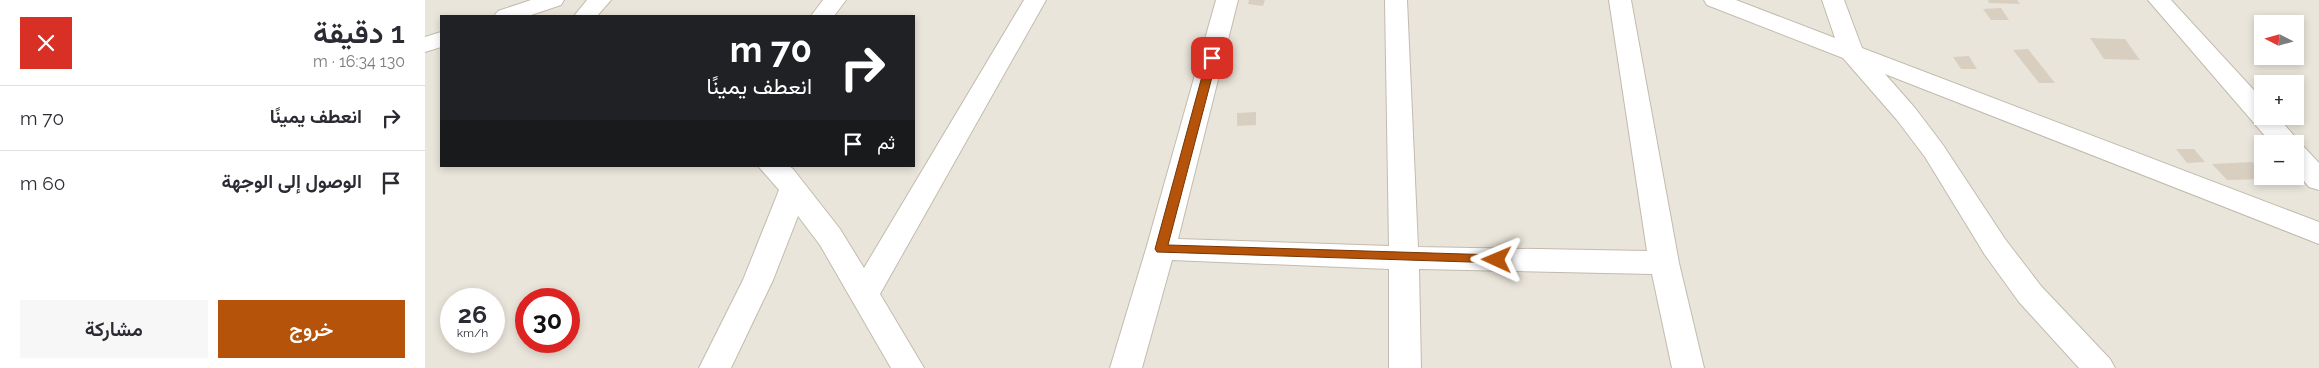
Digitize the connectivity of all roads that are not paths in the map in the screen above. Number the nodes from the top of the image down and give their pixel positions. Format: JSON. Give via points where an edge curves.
{"nodes":[{"id":1,"x":553,"y":0,"type":"edge"},
{"id":2,"x":600,"y":0,"type":"edge"},
{"id":3,"x":835,"y":0,"type":"edge"},
{"id":4,"x":1035,"y":0,"type":"edge"},
{"id":5,"x":1227,"y":0,"type":"edge"},
{"id":6,"x":1396,"y":0,"type":"edge"},
{"id":7,"x":1619,"y":0,"type":"edge"},
{"id":8,"x":1715,"y":0,"type":"edge"},
{"id":9,"x":1833,"y":0,"type":"edge"},
{"id":10,"x":2159,"y":0,"type":"edge"},
{"id":11,"x":509,"y":15,"type":"edge"},
{"id":12,"x":586,"y":15,"type":"edge"},
{"id":13,"x":823,"y":15,"type":"edge"},
{"id":14,"x":440,"y":39,"type":"edge"},
{"id":15,"x":425,"y":44,"type":"edge"},
{"id":16,"x":1853,"y":53,"type":"junction"},
{"id":17,"x":2279,"y":135,"type":"edge"},
{"id":18,"x":2304,"y":163,"type":"edge"},
{"id":19,"x":772,"y":167,"type":"edge"},
{"id":20,"x":2319,"y":180,"type":"edge"},
{"id":21,"x":793,"y":190,"type":"junction"},
{"id":22,"x":2319,"y":233,"type":"edge"},
{"id":23,"x":1161,"y":249,"type":"junction"},
{"id":24,"x":1404,"y":258,"type":"junction"},
{"id":25,"x":1664,"y":263,"type":"junction"},
{"id":26,"x":864,"y":294,"type":"junction"},
{"id":27,"x":715,"y":368,"type":"edge"},
{"id":28,"x":908,"y":368,"type":"edge"},
{"id":29,"x":1126,"y":368,"type":"edge"},
{"id":30,"x":1405,"y":368,"type":"edge"},
{"id":31,"x":1688,"y":368,"type":"edge"},
{"id":32,"x":2099,"y":368,"type":"edge"}],
"edges":[{"from":1,"to":11,"type":"street"},
{"from":2,"to":12,"type":"street"},
{"from":3,"to":13,"type":"street"},
{"from":4,"to":26,"type":"street"},
{"from":5,"to":23,"type":"street"},
{"from":6,"to":24,"type":"street"},
{"from":7,"to":25,"type":"street"},
{"from":8,"to":16,"type":"street"},
{"from":9,"to":16,"type":"street"},
{"from":10,"to":17,"type":"street"},
{"from":14,"to":15,"type":"street"},
{"from":16,"to":22,"type":"street"},
{"from":16,"to":32,"type":"street","via":[[1934,151],[1995,247],[2030,294]]},
{"from":18,"to":20,"type":"street"},
{"from":19,"to":21,"type":"street"},
{"from":21,"to":26,"type":"street","via":[[830,237]]},
{"from":21,"to":27,"type":"street","via":[[780,232],[753,295]]},
{"from":23,"to":24,"type":"street"},
{"from":23,"to":29,"type":"street"},
{"from":24,"to":25,"type":"street"},
{"from":24,"to":30,"type":"street"},
{"from":25,"to":31,"type":"street"},
{"from":26,"to":28,"type":"street"}]}
